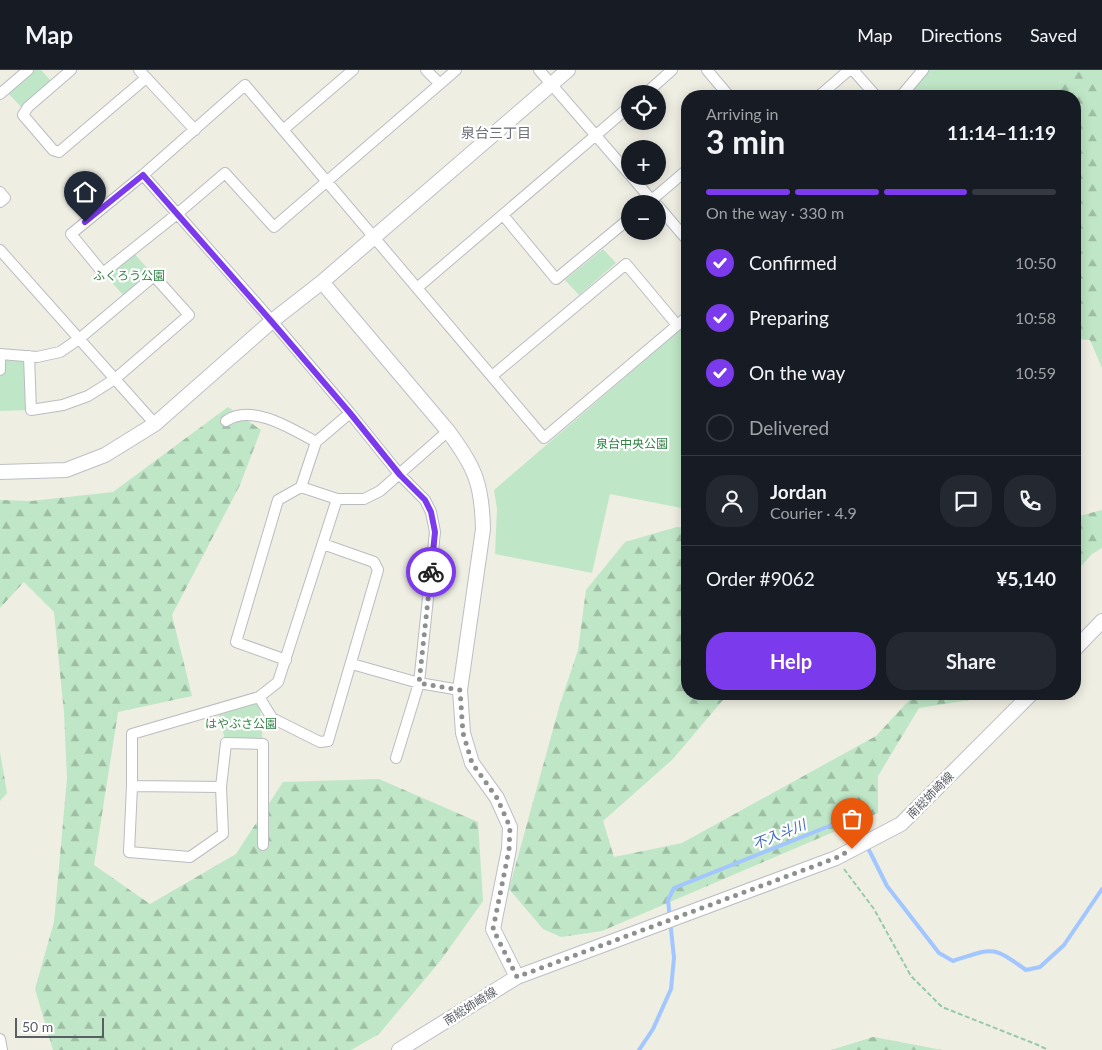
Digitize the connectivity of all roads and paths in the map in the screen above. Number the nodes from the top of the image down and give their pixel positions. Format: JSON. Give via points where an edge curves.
{"nodes":[{"id":1,"x":28,"y":70,"type":"edge"},
{"id":2,"x":71,"y":70,"type":"edge"},
{"id":3,"x":139,"y":70,"type":"edge"},
{"id":4,"x":352,"y":70,"type":"edge"},
{"id":5,"x":426,"y":70,"type":"edge"},
{"id":6,"x":456,"y":70,"type":"edge"},
{"id":7,"x":539,"y":70,"type":"edge"},
{"id":8,"x":568,"y":70,"type":"edge"},
{"id":9,"x":672,"y":70,"type":"edge"},
{"id":10,"x":707,"y":70,"type":"edge"},
{"id":11,"x":849,"y":70,"type":"edge"},
{"id":12,"x":853,"y":70,"type":"edge"},
{"id":13,"x":922,"y":70,"type":"edge"},
{"id":14,"x":146,"y":78,"type":"junction"},
{"id":15,"x":440,"y":84,"type":"junction"},
{"id":16,"x":552,"y":84,"type":"junction"},
{"id":17,"x":655,"y":85,"type":"edge"},
{"id":18,"x":724,"y":90,"type":"edge"},
{"id":19,"x":826,"y":90,"type":"edge"},
{"id":20,"x":871,"y":90,"type":"edge"},
{"id":21,"x":905,"y":90,"type":"edge"},
{"id":22,"x":0,"y":94,"type":"edge"},
{"id":23,"x":621,"y":114,"type":"edge"},
{"id":24,"x":195,"y":130,"type":"junction"},
{"id":25,"x":283,"y":130,"type":"junction"},
{"id":26,"x":596,"y":135,"type":"junction"},
{"id":27,"x":621,"y":164,"type":"edge"},
{"id":28,"x":143,"y":175,"type":"junction"},
{"id":29,"x":681,"y":176,"type":"edge"},
{"id":30,"x":327,"y":182,"type":"junction"},
{"id":31,"x":639,"y":185,"type":"edge"},
{"id":32,"x":0,"y":192,"type":"edge"},
{"id":33,"x":647,"y":195,"type":"edge"},
{"id":34,"x":661,"y":195,"type":"edge"},
{"id":35,"x":0,"y":202,"type":"edge"},
{"id":36,"x":177,"y":214,"type":"junction"},
{"id":37,"x":502,"y":215,"type":"junction"},
{"id":38,"x":666,"y":217,"type":"edge"},
{"id":39,"x":621,"y":225,"type":"edge"},
{"id":40,"x":681,"y":233,"type":"edge"},
{"id":41,"x":373,"y":236,"type":"junction"},
{"id":42,"x":0,"y":250,"type":"edge"},
{"id":43,"x":322,"y":282,"type":"junction"},
{"id":44,"x":417,"y":288,"type":"junction"},
{"id":45,"x":272,"y":322,"type":"junction"},
{"id":46,"x":681,"y":322,"type":"edge"},
{"id":47,"x":677,"y":325,"type":"junction"},
{"id":48,"x":79,"y":339,"type":"junction"},
{"id":49,"x":0,"y":354,"type":"edge"},
{"id":50,"x":29,"y":356,"type":"junction"},
{"id":51,"x":0,"y":370,"type":"edge"},
{"id":52,"x":492,"y":376,"type":"junction"},
{"id":53,"x":114,"y":379,"type":"junction"},
{"id":54,"x":350,"y":413,"type":"junction"},
{"id":55,"x":226,"y":421,"type":"dead end"},
{"id":56,"x":155,"y":424,"type":"junction"},
{"id":57,"x":448,"y":431,"type":"junction"},
{"id":58,"x":316,"y":442,"type":"junction"},
{"id":59,"x":0,"y":472,"type":"edge"},
{"id":60,"x":400,"y":475,"type":"junction"},
{"id":61,"x":301,"y":487,"type":"junction"},
{"id":62,"x":337,"y":499,"type":"junction"},
{"id":63,"x":323,"y":544,"type":"junction"},
{"id":64,"x":1102,"y":621,"type":"edge"},
{"id":65,"x":1081,"y":643,"type":"edge"},
{"id":66,"x":286,"y":660,"type":"junction"},
{"id":67,"x":352,"y":664,"type":"junction"},
{"id":68,"x":419,"y":683,"type":"junction"},
{"id":69,"x":460,"y":690,"type":"junction"},
{"id":70,"x":259,"y":697,"type":"junction"},
{"id":71,"x":1025,"y":700,"type":"edge"},
{"id":72,"x":396,"y":758,"type":"dead end"},
{"id":73,"x":132,"y":786,"type":"junction"},
{"id":74,"x":221,"y":787,"type":"junction"},
{"id":75,"x":263,"y":845,"type":"dead end"},
{"id":76,"x":836,"y":858,"type":"junction"},
{"id":77,"x":517,"y":977,"type":"junction"},
{"id":78,"x":0,"y":1039,"type":"edge"},
{"id":79,"x":2,"y":1050,"type":"edge"},
{"id":80,"x":399,"y":1050,"type":"edge"},
{"id":81,"x":1048,"y":1050,"type":"edge"}],
"edges":[{"from":1,"to":22,"type":"street"},
{"from":2,"to":14,"type":"street","via":[[28,107],[23,116],[53,150],[59,152]]},
{"from":3,"to":14,"type":"street"},
{"from":4,"to":25,"type":"street"},
{"from":5,"to":15,"type":"street"},
{"from":6,"to":15,"type":"street"},
{"from":7,"to":16,"type":"street"},
{"from":8,"to":16,"type":"street"},
{"from":9,"to":17,"type":"street"},
{"from":10,"to":18,"type":"street"},
{"from":11,"to":19,"type":"street"},
{"from":12,"to":20,"type":"street"},
{"from":13,"to":21,"type":"street"},
{"from":14,"to":24,"type":"street"},
{"from":15,"to":30,"type":"street"},
{"from":16,"to":26,"type":"street"},
{"from":16,"to":41,"type":"street"},
{"from":23,"to":26,"type":"street"},
{"from":24,"to":25,"type":"street","via":[[245,85]]},
{"from":24,"to":28,"type":"street"},
{"from":25,"to":30,"type":"street"},
{"from":26,"to":27,"type":"street"},
{"from":26,"to":37,"type":"street"},
{"from":28,"to":36,"type":"street"},
{"from":28,"to":36,"type":"street","via":[[71,234],[103,273]]},
{"from":29,"to":34,"type":"street"},
{"from":30,"to":36,"type":"street","via":[[274,227],[225,172]]},
{"from":30,"to":41,"type":"street"},
{"from":31,"to":33,"type":"street"},
{"from":32,"to":35,"type":"street","via":[[5,198]]},
{"from":36,"to":45,"type":"street"},
{"from":37,"to":39,"type":"street","via":[[556,279]]},
{"from":37,"to":44,"type":"street"},
{"from":38,"to":40,"type":"street"},
{"from":41,"to":43,"type":"street"},
{"from":41,"to":44,"type":"street"},
{"from":42,"to":48,"type":"street"},
{"from":43,"to":45,"type":"street"},
{"from":43,"to":57,"type":"street"},
{"from":44,"to":52,"type":"street"},
{"from":45,"to":54,"type":"street"},
{"from":45,"to":56,"type":"street"},
{"from":46,"to":47,"type":"street"},
{"from":47,"to":52,"type":"street","via":[[626,264]]},
{"from":47,"to":52,"type":"street","via":[[544,438]]},
{"from":48,"to":50,"type":"street","via":[[60,352]]},
{"from":48,"to":53,"type":"street"},
{"from":48,"to":53,"type":"street","via":[[154,276],[189,315]]},
{"from":49,"to":50,"type":"street"},
{"from":49,"to":51,"type":"street"},
{"from":50,"to":53,"type":"street","via":[[32,410],[64,405],[88,396]]},
{"from":53,"to":56,"type":"street"},
{"from":54,"to":58,"type":"street"},
{"from":54,"to":60,"type":"street"},
{"from":55,"to":58,"type":"street","via":[[242,413],[267,418]]},
{"from":56,"to":59,"type":"street","via":[[105,455],[66,470]]},
{"from":57,"to":60,"type":"street"},
{"from":57,"to":69,"type":"street","via":[[467,456],[478,482],[482,503],[483,529]]},
{"from":58,"to":61,"type":"street"},
{"from":60,"to":62,"type":"street","via":[[364,499]]},
{"from":60,"to":68,"type":"street","via":[[425,500],[435,532]]},
{"from":61,"to":62,"type":"street"},
{"from":61,"to":66,"type":"street","via":[[278,500],[236,642]]},
{"from":62,"to":63,"type":"street"},
{"from":63,"to":66,"type":"street"},
{"from":63,"to":67,"type":"street","via":[[374,562],[378,570]]},
{"from":64,"to":65,"type":"street"},
{"from":66,"to":70,"type":"street","via":[[278,682]]},
{"from":67,"to":68,"type":"street"},
{"from":67,"to":70,"type":"street","via":[[328,741],[320,742],[272,718]]},
{"from":68,"to":69,"type":"street"},
{"from":68,"to":72,"type":"street"},
{"from":69,"to":77,"type":"street","via":[[463,733],[472,763],[497,798],[510,827],[509,850],[493,929]]},
{"from":70,"to":73,"type":"street","via":[[132,734]]},
{"from":71,"to":76,"type":"street","name":"南総姉崎線","via":[[901,824]]},
{"from":73,"to":74,"type":"street"},
{"from":73,"to":74,"type":"street","via":[[129,852],[190,857],[223,834]]},
{"from":74,"to":75,"type":"street","via":[[226,744],[263,744]]},
{"from":76,"to":77,"type":"street","name":"南総姉崎線"},
{"from":76,"to":81,"type":"path","via":[[874,909],[911,976],[942,1007]]},
{"from":77,"to":80,"type":"street","name":"南総姉崎線"},
{"from":78,"to":79,"type":"street"}]}
